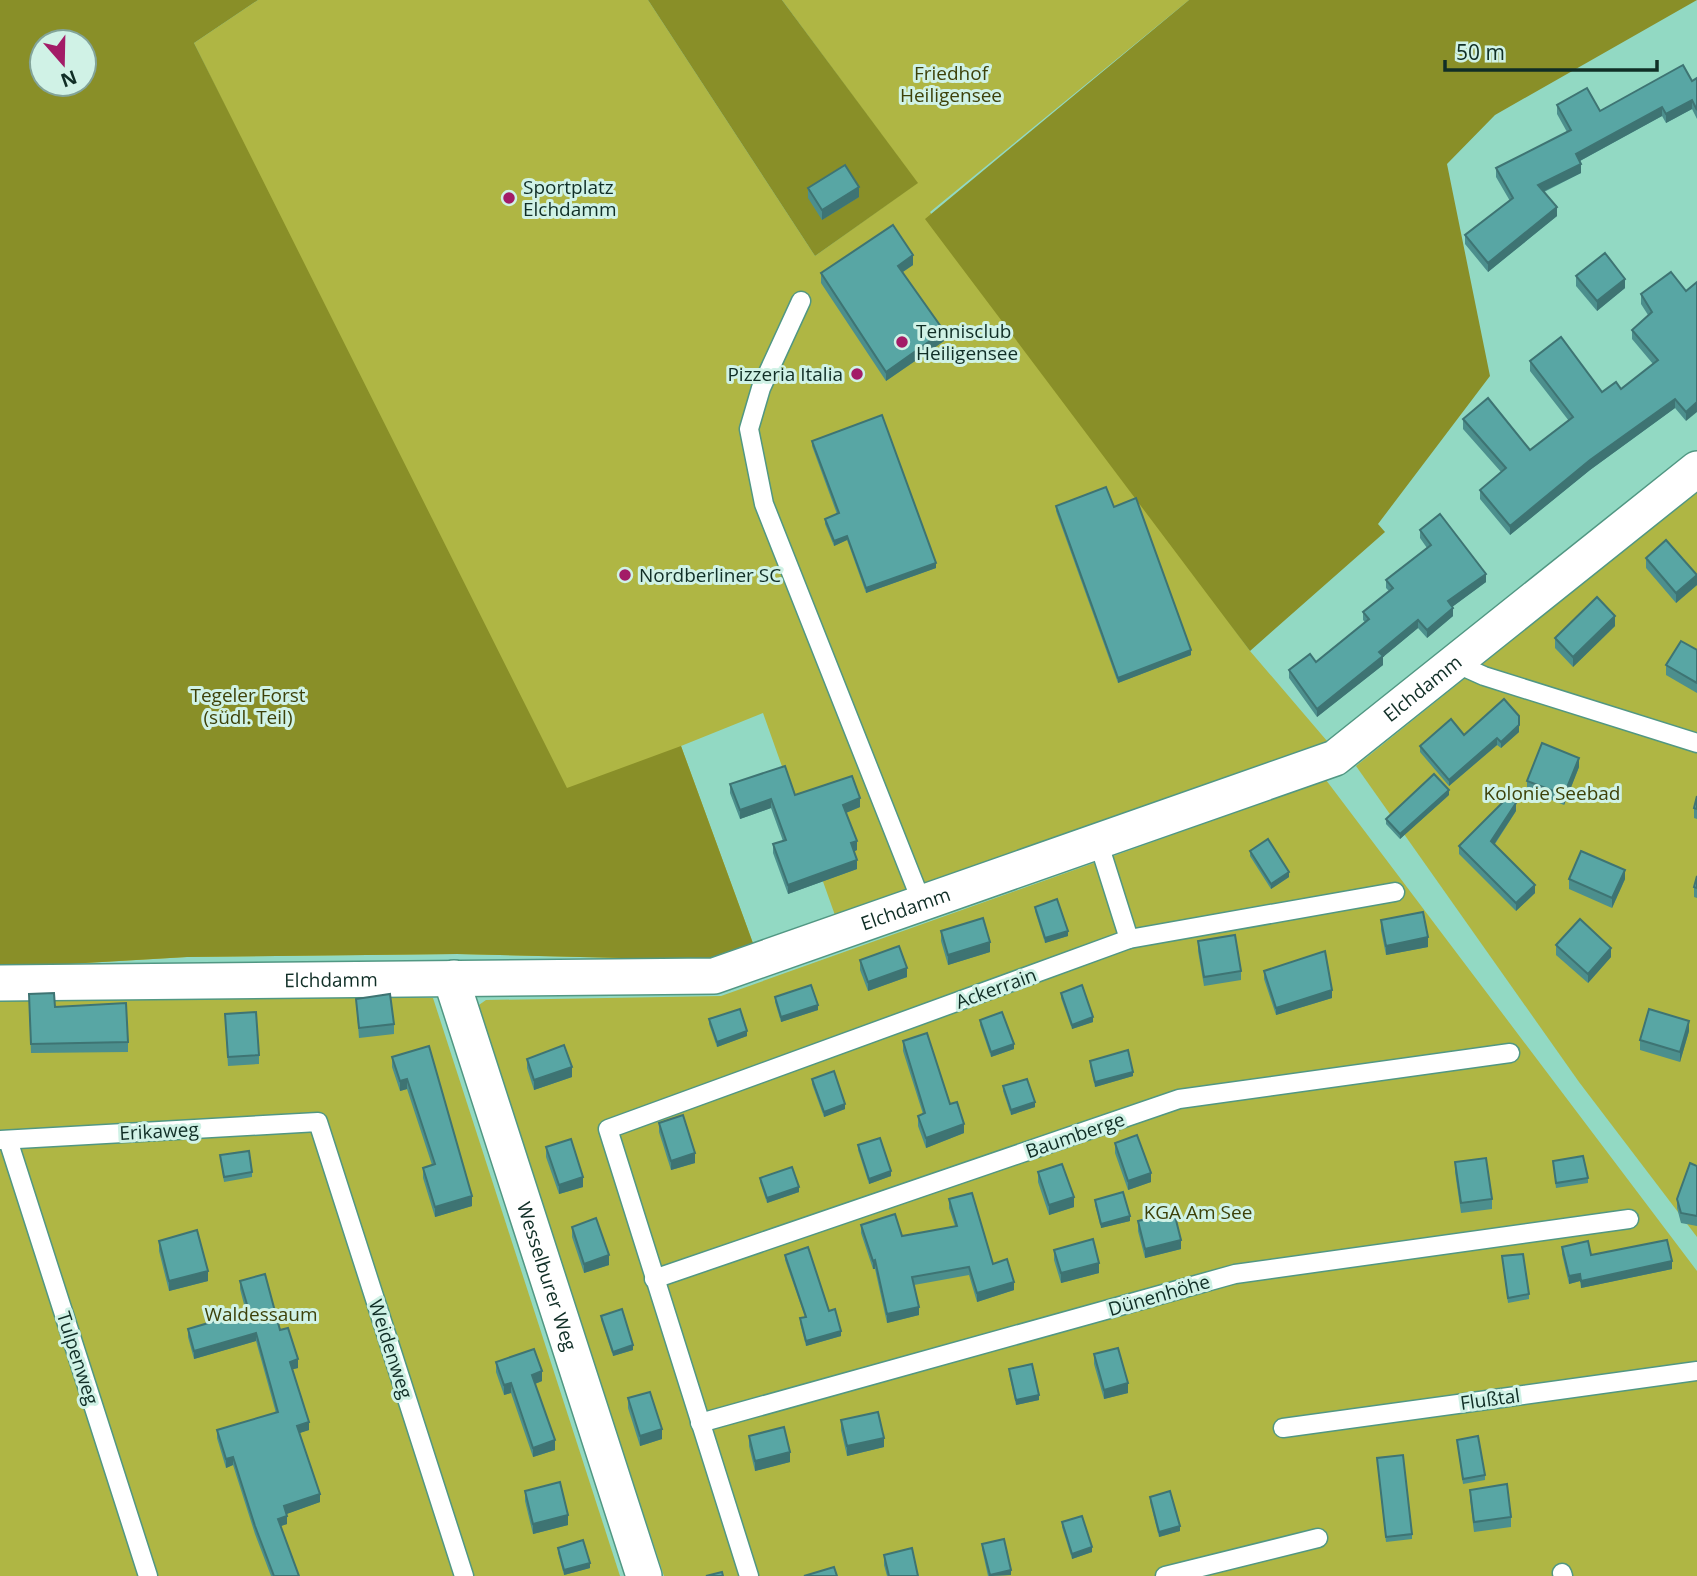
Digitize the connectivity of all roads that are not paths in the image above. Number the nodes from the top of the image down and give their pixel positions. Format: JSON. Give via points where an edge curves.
{"nodes":[{"id":1,"x":801,"y":301,"type":"dead end"},
{"id":2,"x":1697,"y":469,"type":"edge"},
{"id":3,"x":1455,"y":663,"type":"junction"},
{"id":4,"x":1697,"y":743,"type":"edge"},
{"id":5,"x":1098,"y":841,"type":"junction"},
{"id":6,"x":1395,"y":892,"type":"dead end"},
{"id":7,"x":922,"y":903,"type":"junction"},
{"id":8,"x":1129,"y":939,"type":"junction"},
{"id":9,"x":454,"y":978,"type":"junction"},
{"id":10,"x":0,"y":983,"type":"edge"},
{"id":11,"x":1510,"y":1053,"type":"dead end"},
{"id":12,"x":318,"y":1122,"type":"joint"},
{"id":13,"x":4,"y":1140,"type":"edge"},
{"id":14,"x":1629,"y":1219,"type":"dead end"},
{"id":15,"x":654,"y":1279,"type":"junction"},
{"id":16,"x":1697,"y":1371,"type":"edge"},
{"id":17,"x":700,"y":1423,"type":"junction"},
{"id":18,"x":1283,"y":1427,"type":"dead end"},
{"id":19,"x":1318,"y":1538,"type":"dead end"},
{"id":20,"x":148,"y":1576,"type":"edge"},
{"id":21,"x":464,"y":1576,"type":"edge"},
{"id":22,"x":644,"y":1576,"type":"edge"},
{"id":23,"x":750,"y":1576,"type":"edge"},
{"id":24,"x":1165,"y":1576,"type":"edge"}],
"edges":[{"from":1,"to":7,"type":"lane","via":[[761,388],[749,429],[764,504]]},
{"from":2,"to":3,"type":"street","name":"Elchdamm"},
{"from":3,"to":4,"type":"lane"},
{"from":3,"to":5,"type":"street","name":"Elchdamm","via":[[1335,758]]},
{"from":5,"to":7,"type":"street","name":"Elchdamm"},
{"from":5,"to":8,"type":"lane"},
{"from":6,"to":8,"type":"lane","name":"Ackerrain"},
{"from":7,"to":9,"type":"street","name":"Elchdamm","via":[[714,976]]},
{"from":8,"to":15,"type":"lane","name":"Ackerrain","via":[[608,1129]]},
{"from":9,"to":10,"type":"street","name":"Elchdamm"},
{"from":9,"to":22,"type":"street","name":"Wesselburer Weg"},
{"from":11,"to":15,"type":"lane","name":"Baumberge","via":[[1180,1099]]},
{"from":12,"to":13,"type":"lane","name":"Erikaweg"},
{"from":12,"to":21,"type":"lane","name":"Weidenweg"},
{"from":13,"to":20,"type":"lane","name":"Tulpenweg"},
{"from":14,"to":17,"type":"lane","name":"Dünenhöhe","via":[[1235,1274]]},
{"from":15,"to":17,"type":"lane"},
{"from":16,"to":18,"type":"lane","name":"Flußtal"},
{"from":17,"to":23,"type":"lane"},
{"from":19,"to":24,"type":"lane"}]}
